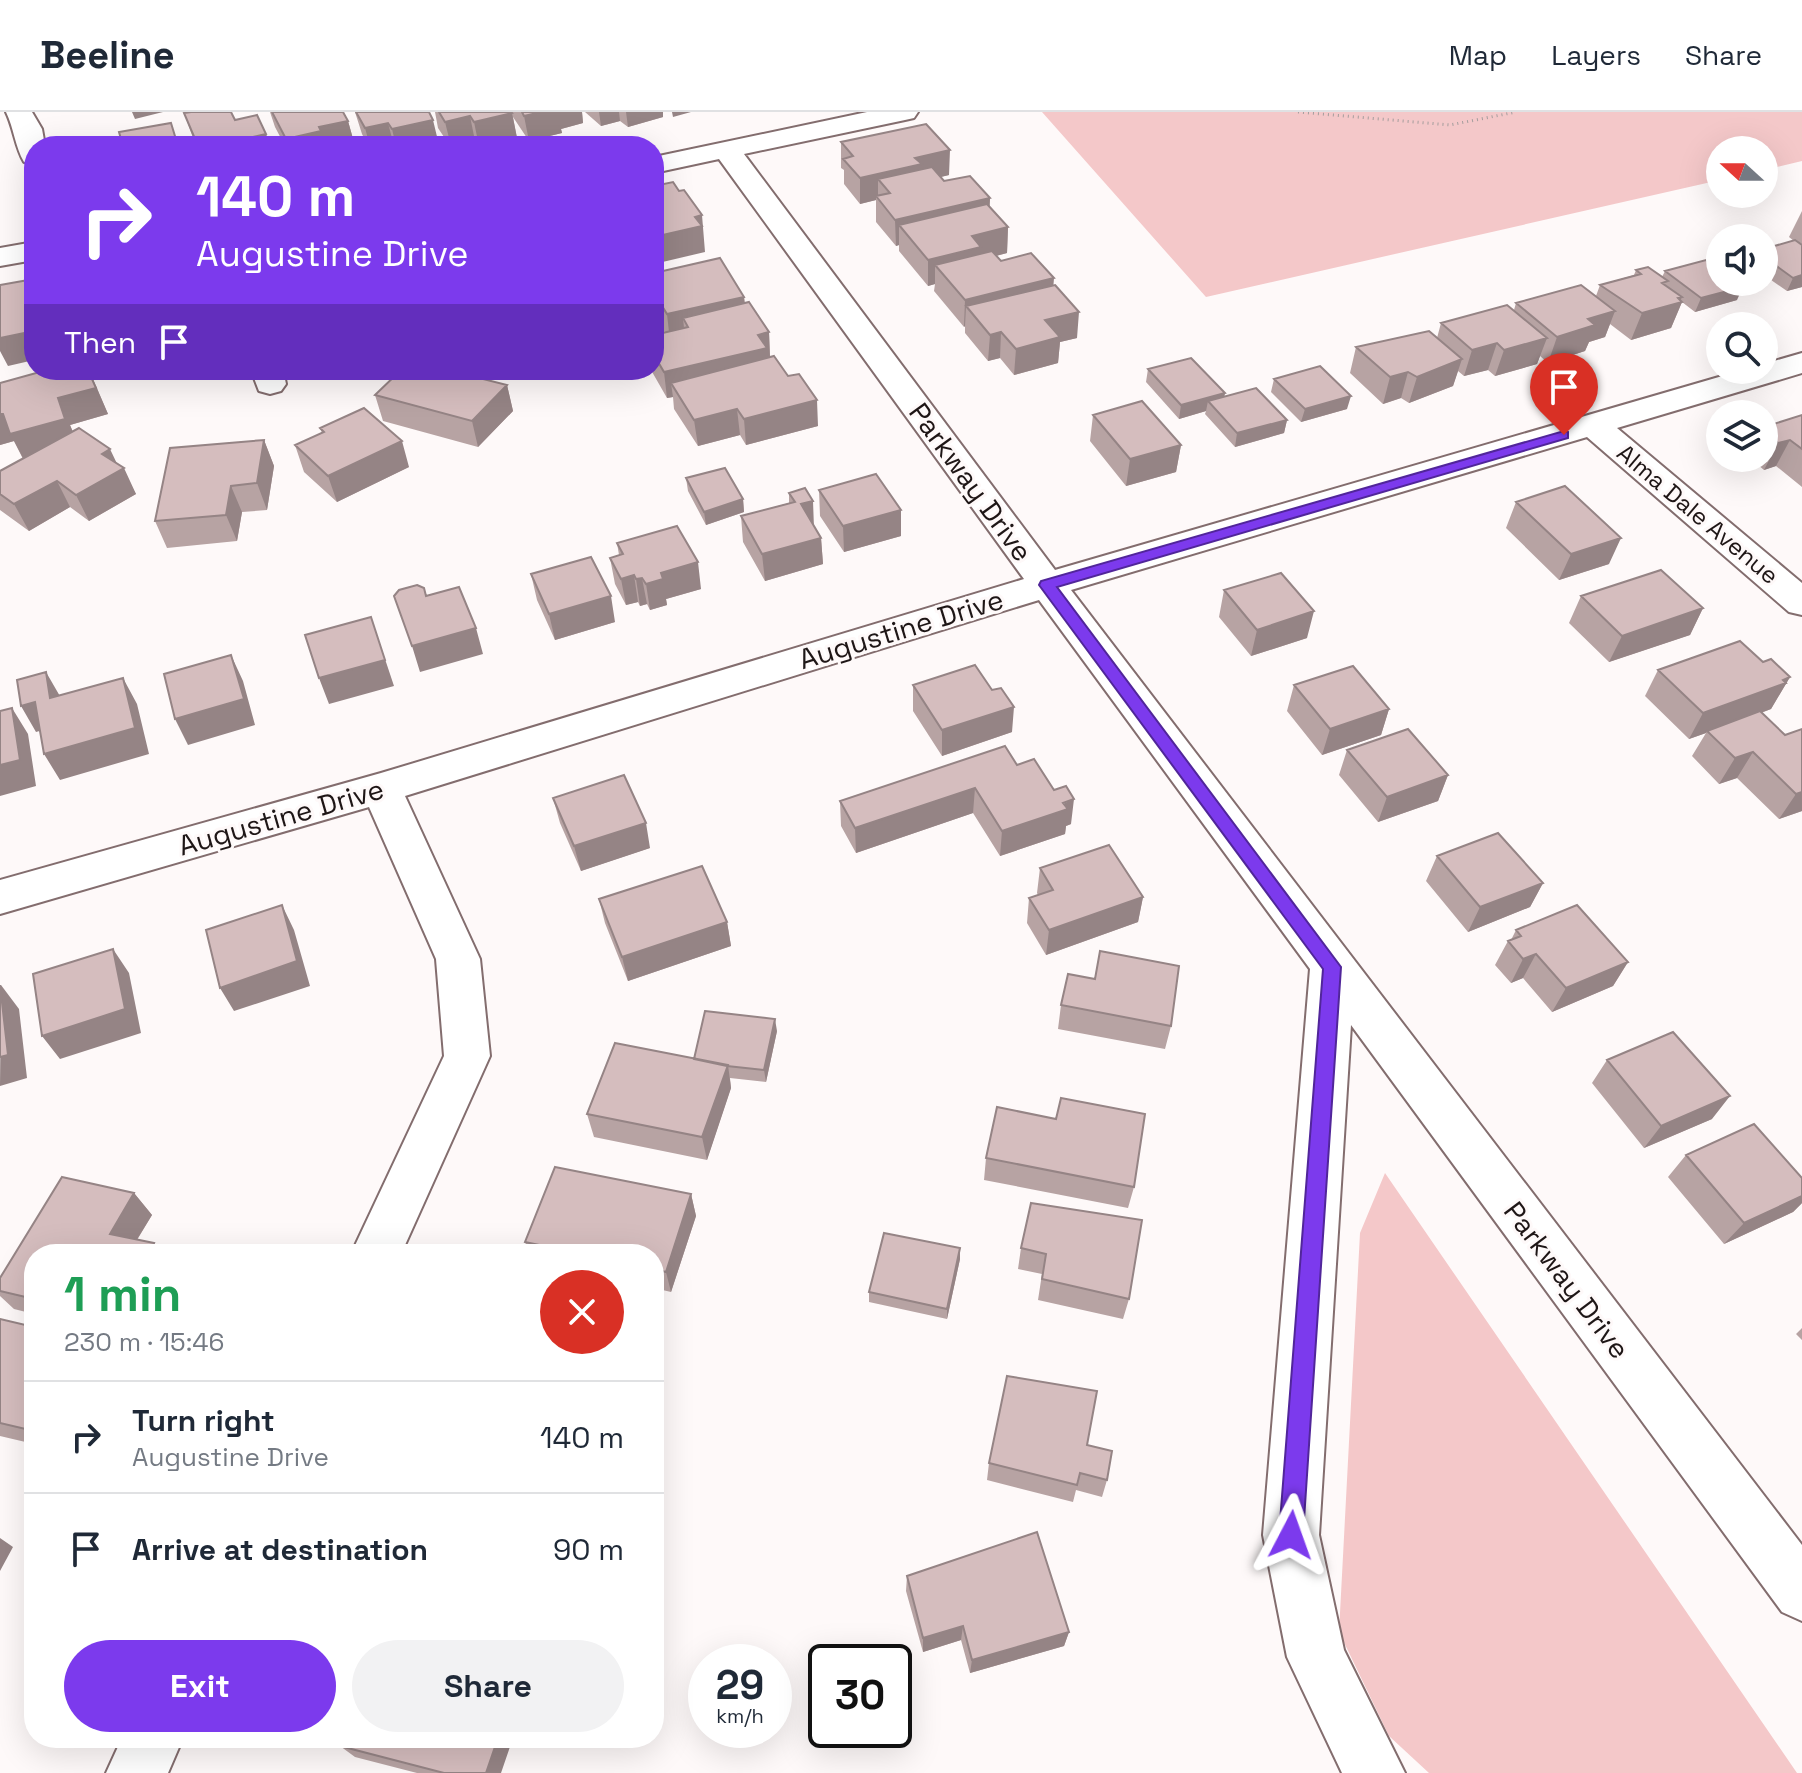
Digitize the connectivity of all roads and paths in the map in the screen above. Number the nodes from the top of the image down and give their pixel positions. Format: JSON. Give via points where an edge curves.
{"nodes":[{"id":1,"x":19,"y":112,"type":"edge"},
{"id":2,"x":905,"y":112,"type":"edge"},
{"id":3,"x":1298,"y":112,"type":"edge"},
{"id":4,"x":1516,"y":112,"type":"edge"},
{"id":5,"x":30,"y":136,"type":"edge"},
{"id":6,"x":727,"y":151,"type":"junction"},
{"id":7,"x":664,"y":163,"type":"edge"},
{"id":8,"x":24,"y":253,"type":"edge"},
{"id":9,"x":0,"y":257,"type":"edge"},
{"id":10,"x":1802,"y":363,"type":"edge"},
{"id":11,"x":1594,"y":426,"type":"junction"},
{"id":12,"x":1047,"y":585,"type":"junction"},
{"id":13,"x":1802,"y":603,"type":"edge"},
{"id":14,"x":381,"y":788,"type":"junction"},
{"id":15,"x":0,"y":897,"type":"edge"},
{"id":16,"x":1332,"y":967,"type":"junction"},
{"id":17,"x":381,"y":1244,"type":"edge"},
{"id":18,"x":1802,"y":1592,"type":"edge"},
{"id":19,"x":148,"y":1748,"type":"edge"},
{"id":20,"x":137,"y":1773,"type":"edge"},
{"id":21,"x":1374,"y":1773,"type":"edge"}],
"edges":[{"from":1,"to":5,"type":"street"},
{"from":2,"to":6,"type":"street"},
{"from":3,"to":4,"type":"path","via":[[1450,125]]},
{"from":6,"to":7,"type":"street"},
{"from":6,"to":12,"type":"street","name":"Parkway Drive"},
{"from":8,"to":9,"type":"street"},
{"from":10,"to":11,"type":"street","name":"Augustine Drive"},
{"from":11,"to":12,"type":"street","name":"Augustine Drive"},
{"from":11,"to":13,"type":"street","name":"Alma Dale Avenue"},
{"from":12,"to":14,"type":"street","name":"Augustine Drive"},
{"from":12,"to":16,"type":"street","name":"Parkway Drive"},
{"from":14,"to":15,"type":"street","name":"Augustine Drive"},
{"from":14,"to":17,"type":"street","via":[[458,959],[467,1056]]},
{"from":16,"to":18,"type":"street","name":"Parkway Drive"},
{"from":16,"to":21,"type":"street","via":[[1291,1535],[1316,1657]]},
{"from":19,"to":20,"type":"street"}]}
